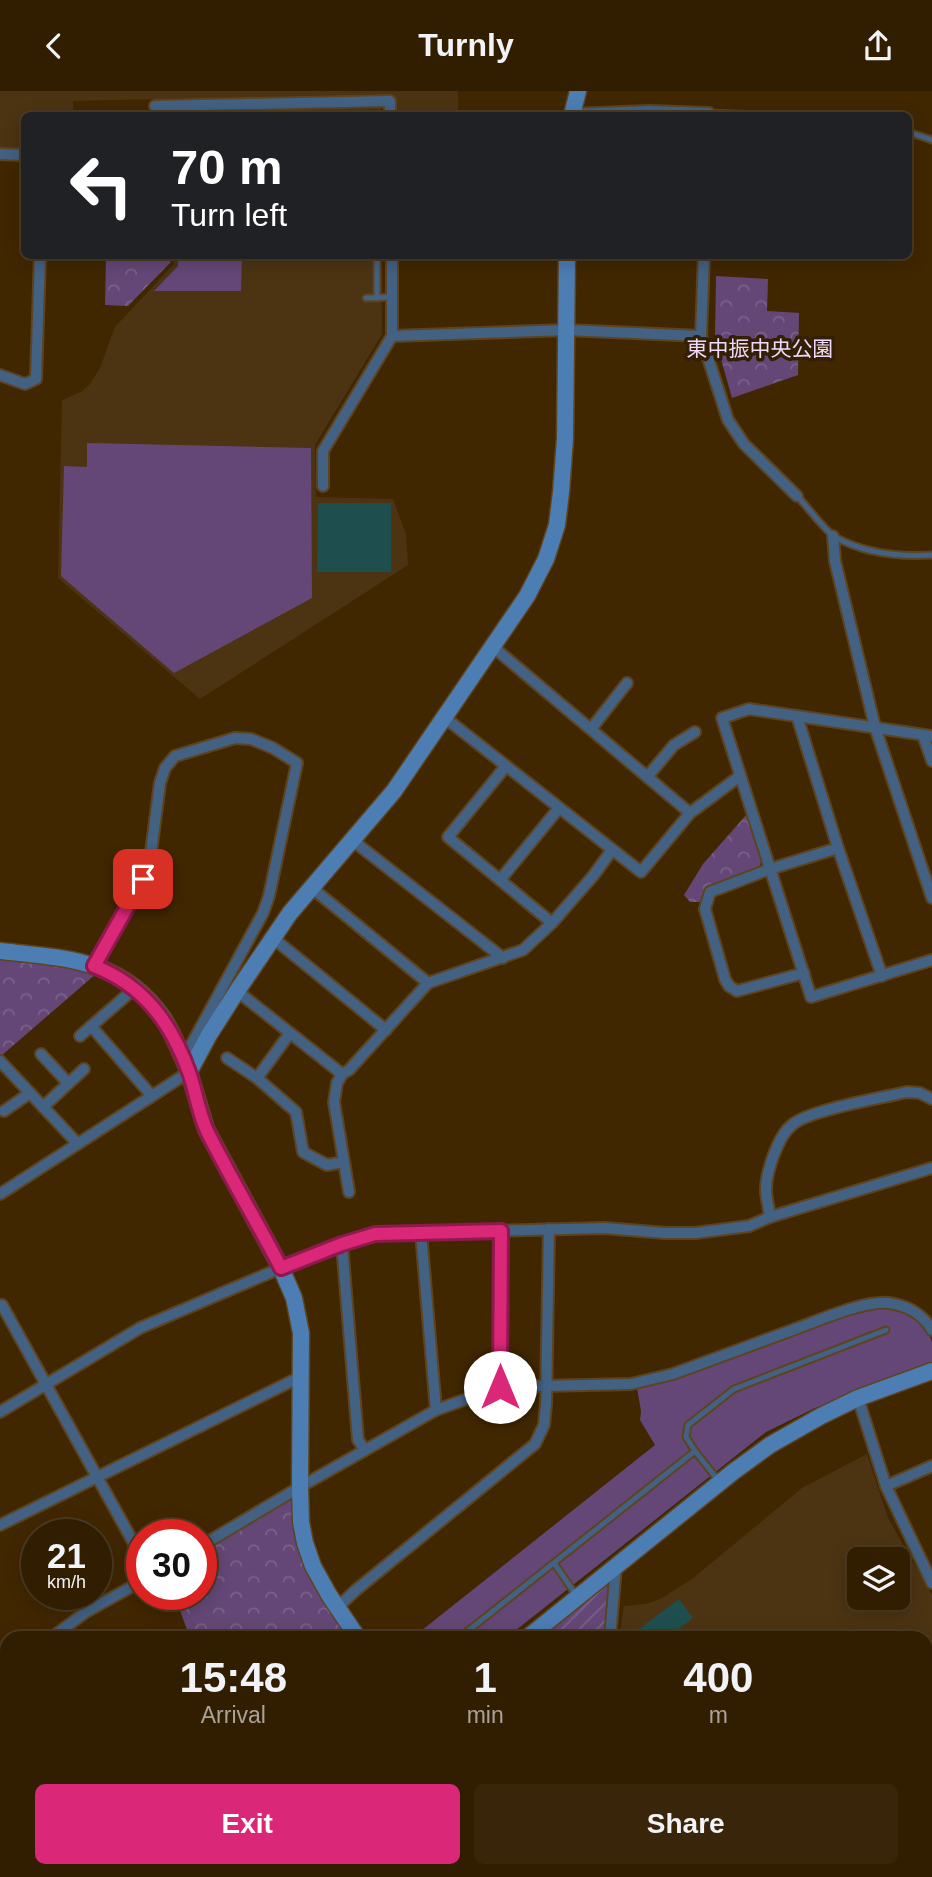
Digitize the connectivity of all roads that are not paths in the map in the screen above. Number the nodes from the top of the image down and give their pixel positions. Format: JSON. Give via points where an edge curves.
{"nodes":[{"id":1,"x":578,"y":91,"type":"edge"},
{"id":2,"x":155,"y":106,"type":"dead end"},
{"id":3,"x":390,"y":112,"type":"edge"},
{"id":4,"x":574,"y":112,"type":"edge"},
{"id":5,"x":630,"y":112,"type":"edge"},
{"id":6,"x":669,"y":112,"type":"edge"},
{"id":7,"x":912,"y":134,"type":"edge"},
{"id":8,"x":932,"y":141,"type":"edge"},
{"id":9,"x":0,"y":154,"type":"edge"},
{"id":10,"x":21,"y":155,"type":"edge"},
{"id":11,"x":40,"y":259,"type":"edge"},
{"id":12,"x":377,"y":259,"type":"edge"},
{"id":13,"x":391,"y":259,"type":"edge"},
{"id":14,"x":566,"y":259,"type":"edge"},
{"id":15,"x":704,"y":259,"type":"edge"},
{"id":16,"x":392,"y":297,"type":"junction"},
{"id":17,"x":366,"y":298,"type":"dead end"},
{"id":18,"x":377,"y":298,"type":"junction"},
{"id":19,"x":567,"y":330,"type":"junction"},
{"id":20,"x":701,"y":336,"type":"junction"},
{"id":21,"x":392,"y":337,"type":"junction"},
{"id":22,"x":0,"y":375,"type":"edge"},
{"id":23,"x":323,"y":487,"type":"dead end"},
{"id":24,"x":797,"y":496,"type":"joint"},
{"id":25,"x":833,"y":536,"type":"junction"},
{"id":26,"x":932,"y":555,"type":"edge"},
{"id":27,"x":492,"y":646,"type":"junction"},
{"id":28,"x":627,"y":683,"type":"dead end"},
{"id":29,"x":797,"y":716,"type":"junction"},
{"id":30,"x":444,"y":717,"type":"junction"},
{"id":31,"x":875,"y":727,"type":"junction"},
{"id":32,"x":591,"y":729,"type":"junction"},
{"id":33,"x":695,"y":732,"type":"dead end"},
{"id":34,"x":928,"y":735,"type":"edge"},
{"id":35,"x":932,"y":761,"type":"edge"},
{"id":36,"x":506,"y":766,"type":"junction"},
{"id":37,"x":740,"y":776,"type":"junction"},
{"id":38,"x":648,"y":777,"type":"junction"},
{"id":39,"x":559,"y":808,"type":"junction"},
{"id":40,"x":690,"y":813,"type":"junction"},
{"id":41,"x":352,"y":840,"type":"junction"},
{"id":42,"x":838,"y":848,"type":"junction"},
{"id":43,"x":612,"y":850,"type":"junction"},
{"id":44,"x":770,"y":869,"type":"junction"},
{"id":45,"x":500,"y":880,"type":"junction"},
{"id":46,"x":312,"y":888,"type":"junction"},
{"id":47,"x":932,"y":898,"type":"edge"},
{"id":48,"x":552,"y":923,"type":"junction"},
{"id":49,"x":272,"y":938,"type":"junction"},
{"id":50,"x":0,"y":951,"type":"edge"},
{"id":51,"x":503,"y":958,"type":"junction"},
{"id":52,"x":932,"y":960,"type":"edge"},
{"id":53,"x":94,"y":966,"type":"junction"},
{"id":54,"x":804,"y":973,"type":"junction"},
{"id":55,"x":882,"y":976,"type":"junction"},
{"id":56,"x":428,"y":983,"type":"junction"},
{"id":57,"x":135,"y":988,"type":"junction"},
{"id":58,"x":237,"y":991,"type":"junction"},
{"id":59,"x":91,"y":1026,"type":"junction"},
{"id":60,"x":386,"y":1030,"type":"junction"},
{"id":61,"x":290,"y":1033,"type":"junction"},
{"id":62,"x":80,"y":1036,"type":"dead end"},
{"id":63,"x":41,"y":1054,"type":"dead end"},
{"id":64,"x":227,"y":1058,"type":"dead end"},
{"id":65,"x":0,"y":1061,"type":"edge"},
{"id":66,"x":186,"y":1066,"type":"junction"},
{"id":67,"x":84,"y":1069,"type":"dead end"},
{"id":68,"x":342,"y":1074,"type":"junction"},
{"id":69,"x":257,"y":1078,"type":"junction"},
{"id":70,"x":68,"y":1083,"type":"junction"},
{"id":71,"x":30,"y":1093,"type":"junction"},
{"id":72,"x":152,"y":1096,"type":"junction"},
{"id":73,"x":932,"y":1099,"type":"edge"},
{"id":74,"x":43,"y":1107,"type":"junction"},
{"id":75,"x":4,"y":1111,"type":"dead end"},
{"id":76,"x":78,"y":1144,"type":"junction"},
{"id":77,"x":344,"y":1162,"type":"junction"},
{"id":78,"x":932,"y":1168,"type":"edge"},
{"id":79,"x":349,"y":1192,"type":"dead end"},
{"id":80,"x":0,"y":1194,"type":"edge"},
{"id":81,"x":770,"y":1217,"type":"junction"},
{"id":82,"x":549,"y":1229,"type":"junction"},
{"id":83,"x":501,"y":1231,"type":"junction"},
{"id":84,"x":421,"y":1233,"type":"junction"},
{"id":85,"x":342,"y":1244,"type":"junction"},
{"id":86,"x":281,"y":1268,"type":"junction"},
{"id":87,"x":1,"y":1304,"type":"edge"},
{"id":88,"x":931,"y":1325,"type":"edge"},
{"id":89,"x":886,"y":1330,"type":"dead end"},
{"id":90,"x":932,"y":1371,"type":"edge"},
{"id":91,"x":302,"y":1376,"type":"junction"},
{"id":92,"x":47,"y":1384,"type":"junction"},
{"id":93,"x":547,"y":1386,"type":"junction"},
{"id":94,"x":500,"y":1387,"type":"junction"},
{"id":95,"x":858,"y":1398,"type":"junction"},
{"id":96,"x":436,"y":1410,"type":"junction"},
{"id":97,"x":0,"y":1412,"type":"edge"},
{"id":98,"x":365,"y":1450,"type":"junction"},
{"id":99,"x":695,"y":1451,"type":"junction"},
{"id":100,"x":932,"y":1466,"type":"edge"},
{"id":101,"x":98,"y":1475,"type":"junction"},
{"id":102,"x":720,"y":1482,"type":"junction"},
{"id":103,"x":886,"y":1486,"type":"junction"},
{"id":104,"x":300,"y":1487,"type":"junction"},
{"id":105,"x":0,"y":1525,"type":"edge"},
{"id":106,"x":126,"y":1528,"type":"edge"},
{"id":107,"x":217,"y":1536,"type":"edge"},
{"id":108,"x":554,"y":1563,"type":"junction"},
{"id":109,"x":616,"y":1566,"type":"junction"},
{"id":110,"x":930,"y":1576,"type":"edge"},
{"id":111,"x":126,"y":1590,"type":"edge"},
{"id":112,"x":578,"y":1597,"type":"junction"},
{"id":113,"x":337,"y":1608,"type":"junction"},
{"id":114,"x":60,"y":1631,"type":"edge"},
{"id":115,"x":352,"y":1631,"type":"edge"},
{"id":116,"x":468,"y":1631,"type":"edge"},
{"id":117,"x":536,"y":1631,"type":"edge"},
{"id":118,"x":611,"y":1631,"type":"edge"}],
"edges":[{"from":1,"to":4,"type":"street"},
{"from":2,"to":3,"type":"street","via":[[390,101]]},
{"from":5,"to":6,"type":"street"},
{"from":7,"to":8,"type":"lane"},
{"from":9,"to":10,"type":"street"},
{"from":11,"to":22,"type":"street","via":[[36,379],[25,384]]},
{"from":12,"to":18,"type":"lane"},
{"from":13,"to":16,"type":"street"},
{"from":14,"to":19,"type":"street"},
{"from":15,"to":20,"type":"street"},
{"from":16,"to":18,"type":"lane"},
{"from":16,"to":21,"type":"street"},
{"from":17,"to":18,"type":"lane"},
{"from":19,"to":20,"type":"street"},
{"from":19,"to":21,"type":"street"},
{"from":19,"to":27,"type":"street","via":[[565,439],[556,526],[527,596]]},
{"from":20,"to":24,"type":"street","via":[[734,432]]},
{"from":21,"to":23,"type":"street","via":[[323,451]]},
{"from":24,"to":25,"type":"lane"},
{"from":25,"to":26,"type":"lane","via":[[881,553]]},
{"from":25,"to":31,"type":"street"},
{"from":27,"to":30,"type":"street"},
{"from":27,"to":32,"type":"street"},
{"from":28,"to":32,"type":"street"},
{"from":29,"to":31,"type":"street"},
{"from":29,"to":37,"type":"street","via":[[749,709],[722,718]]},
{"from":29,"to":42,"type":"street"},
{"from":30,"to":36,"type":"street"},
{"from":30,"to":41,"type":"street","via":[[394,791]]},
{"from":31,"to":34,"type":"street"},
{"from":31,"to":47,"type":"street"},
{"from":32,"to":38,"type":"street"},
{"from":33,"to":38,"type":"street","via":[[674,745]]},
{"from":34,"to":35,"type":"street"},
{"from":36,"to":39,"type":"street"},
{"from":36,"to":45,"type":"street","via":[[448,837]]},
{"from":37,"to":40,"type":"street"},
{"from":37,"to":44,"type":"street"},
{"from":38,"to":40,"type":"street"},
{"from":39,"to":43,"type":"street"},
{"from":39,"to":45,"type":"street"},
{"from":40,"to":43,"type":"street","via":[[640,872]]},
{"from":41,"to":46,"type":"street"},
{"from":41,"to":51,"type":"street"},
{"from":42,"to":44,"type":"street"},
{"from":42,"to":55,"type":"street"},
{"from":43,"to":48,"type":"street"},
{"from":44,"to":54,"type":"street"},
{"from":44,"to":54,"type":"street","via":[[710,893],[705,909],[725,979],[737,991]]},
{"from":45,"to":48,"type":"street"},
{"from":46,"to":49,"type":"street"},
{"from":46,"to":56,"type":"street"},
{"from":48,"to":51,"type":"street","via":[[523,950]]},
{"from":49,"to":58,"type":"street"},
{"from":49,"to":60,"type":"street"},
{"from":50,"to":53,"type":"street"},
{"from":51,"to":56,"type":"street"},
{"from":52,"to":55,"type":"street"},
{"from":53,"to":57,"type":"street"},
{"from":53,"to":66,"type":"street","via":[[143,879],[165,768],[176,757],[235,738],[251,739],[297,763],[263,913]]},
{"from":54,"to":55,"type":"street","via":[[811,997]]},
{"from":56,"to":60,"type":"street"},
{"from":57,"to":59,"type":"street"},
{"from":57,"to":66,"type":"street","via":[[163,1019]]},
{"from":58,"to":61,"type":"street"},
{"from":58,"to":66,"type":"street"},
{"from":59,"to":62,"type":"street"},
{"from":59,"to":72,"type":"street"},
{"from":60,"to":68,"type":"street"},
{"from":61,"to":68,"type":"street"},
{"from":61,"to":69,"type":"street"},
{"from":63,"to":70,"type":"street"},
{"from":64,"to":69,"type":"street"},
{"from":65,"to":71,"type":"street"},
{"from":66,"to":72,"type":"street"},
{"from":66,"to":86,"type":"street","via":[[206,1129]]},
{"from":67,"to":70,"type":"street"},
{"from":68,"to":77,"type":"street","via":[[334,1102]]},
{"from":69,"to":77,"type":"street","via":[[296,1112],[303,1152],[327,1165]]},
{"from":70,"to":74,"type":"street"},
{"from":71,"to":74,"type":"street"},
{"from":71,"to":75,"type":"street"},
{"from":72,"to":76,"type":"street"},
{"from":73,"to":81,"type":"street","via":[[907,1092],[810,1115],[792,1124],[772,1161],[766,1189]]},
{"from":74,"to":76,"type":"street"},
{"from":76,"to":80,"type":"street"},
{"from":77,"to":79,"type":"street"},
{"from":78,"to":81,"type":"street"},
{"from":81,"to":82,"type":"street","via":[[749,1226],[695,1233],[604,1227]]},
{"from":82,"to":83,"type":"street"},
{"from":82,"to":93,"type":"street"},
{"from":83,"to":84,"type":"street"},
{"from":83,"to":94,"type":"street"},
{"from":84,"to":85,"type":"street","via":[[375,1234]]},
{"from":84,"to":96,"type":"street"},
{"from":85,"to":86,"type":"street"},
{"from":85,"to":98,"type":"street","via":[[358,1440]]},
{"from":86,"to":91,"type":"street","via":[[294,1298],[301,1333]]},
{"from":86,"to":92,"type":"street","via":[[140,1328]]},
{"from":87,"to":92,"type":"street"},
{"from":88,"to":93,"type":"street","via":[[900,1305],[872,1304],[653,1380]]},
{"from":89,"to":99,"type":"lane","via":[[734,1389],[688,1425],[686,1437]]},
{"from":90,"to":95,"type":"street"},
{"from":91,"to":101,"type":"street"},
{"from":91,"to":104,"type":"street"},
{"from":92,"to":97,"type":"street"},
{"from":92,"to":101,"type":"street"},
{"from":93,"to":94,"type":"street"},
{"from":93,"to":113,"type":"street","via":[[544,1425],[535,1444]]},
{"from":94,"to":96,"type":"street"},
{"from":95,"to":102,"type":"street","via":[[769,1445]]},
{"from":95,"to":103,"type":"street"},
{"from":96,"to":98,"type":"street"},
{"from":98,"to":104,"type":"street"},
{"from":99,"to":102,"type":"lane"},
{"from":99,"to":108,"type":"lane"},
{"from":100,"to":103,"type":"street"},
{"from":101,"to":105,"type":"street"},
{"from":101,"to":106,"type":"street"},
{"from":102,"to":109,"type":"street"},
{"from":103,"to":110,"type":"street"},
{"from":104,"to":107,"type":"street"},
{"from":104,"to":113,"type":"street","via":[[305,1543]]},
{"from":108,"to":112,"type":"lane"},
{"from":108,"to":116,"type":"lane"},
{"from":109,"to":112,"type":"street"},
{"from":109,"to":118,"type":"street"},
{"from":111,"to":114,"type":"street"},
{"from":112,"to":117,"type":"street"},
{"from":113,"to":115,"type":"street"}]}
